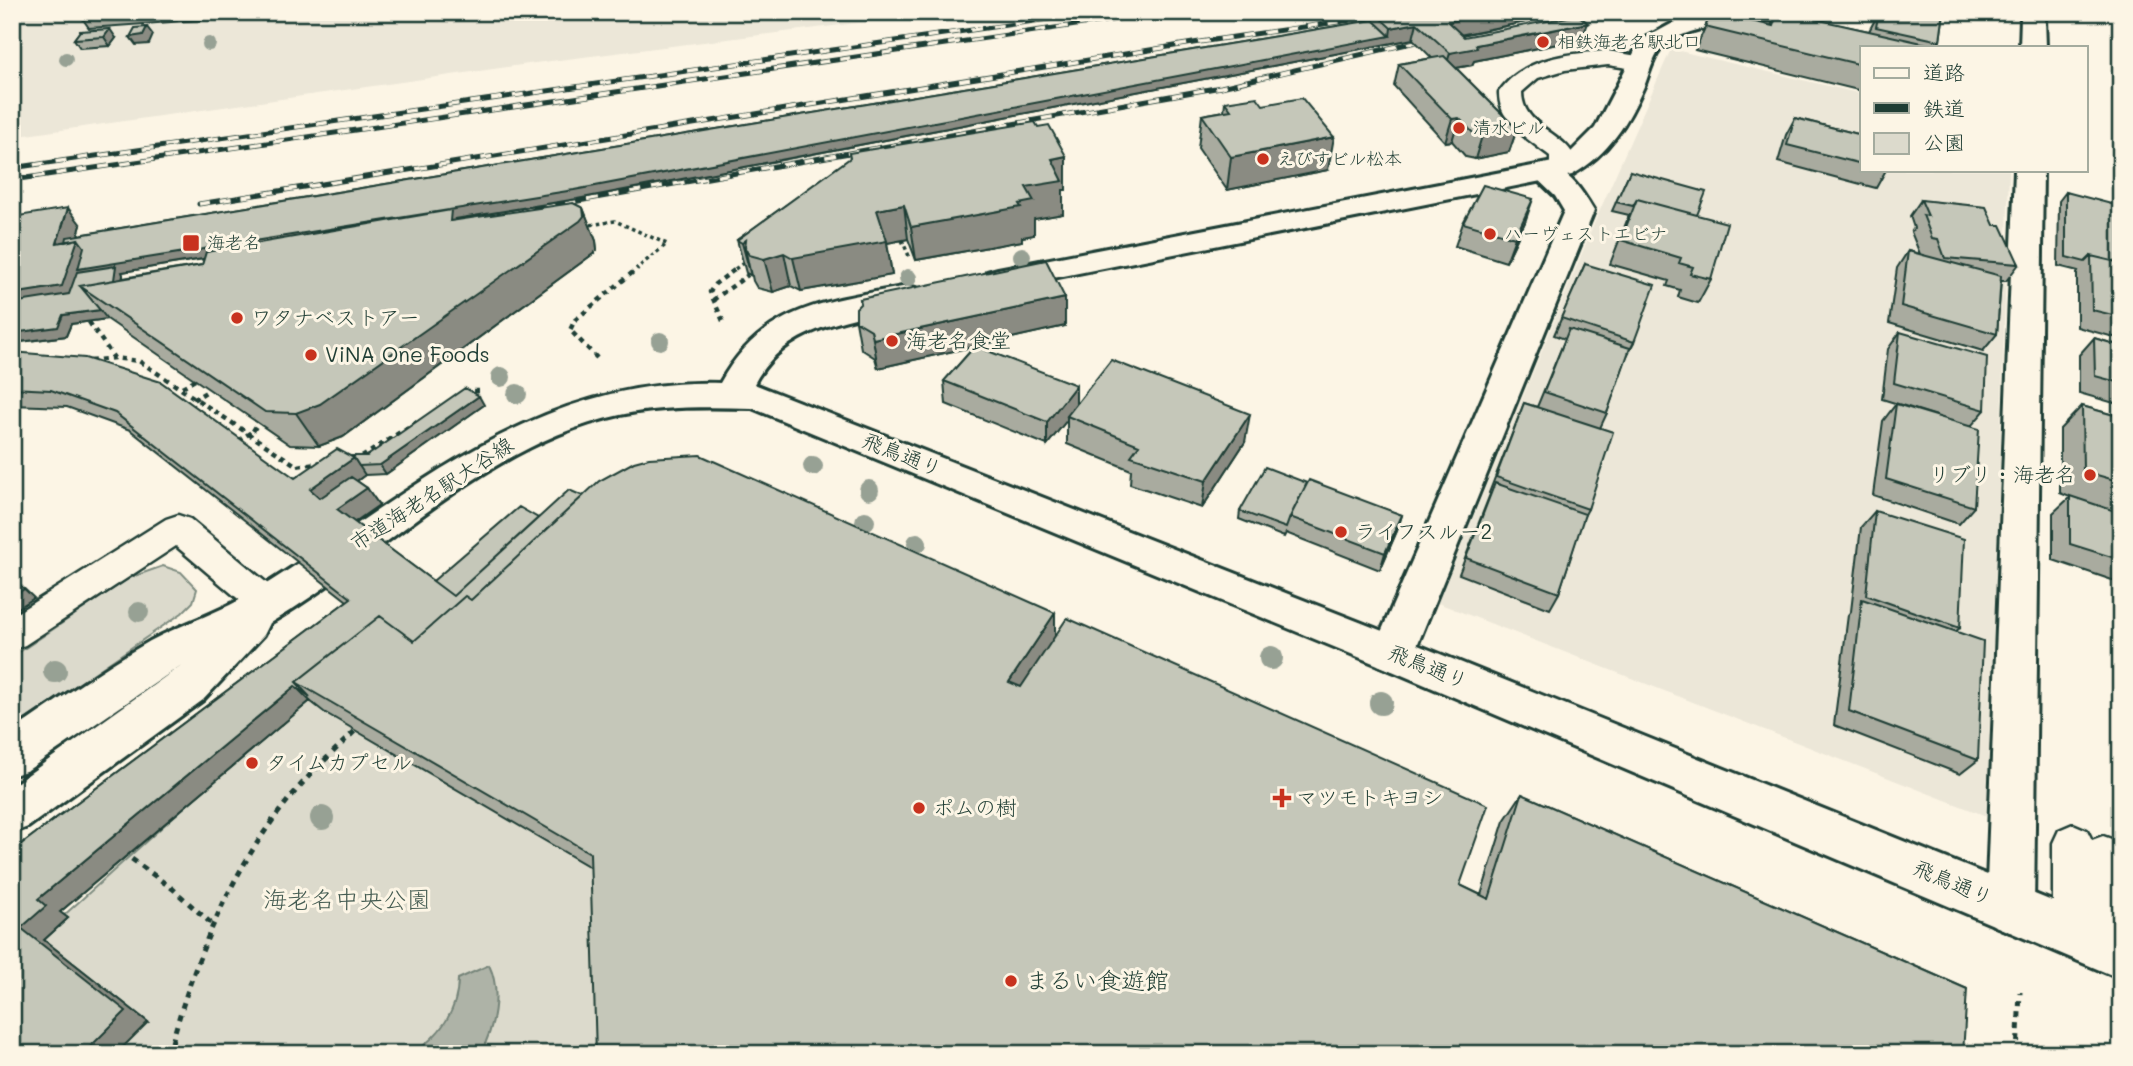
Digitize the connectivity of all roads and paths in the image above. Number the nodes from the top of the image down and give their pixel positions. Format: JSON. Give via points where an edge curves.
{"nodes":[{"id":1,"x":1817,"y":12,"type":"edge"},
{"id":2,"x":2029,"y":12,"type":"edge"},
{"id":3,"x":2116,"y":12,"type":"edge"},
{"id":4,"x":2121,"y":13,"type":"edge"},
{"id":5,"x":2033,"y":46,"type":"edge"},
{"id":6,"x":1641,"y":63,"type":"junction"},
{"id":7,"x":1554,"y":172,"type":"junction"},
{"id":8,"x":2029,"y":172,"type":"edge"},
{"id":9,"x":581,"y":226,"type":"dead end"},
{"id":10,"x":902,"y":240,"type":"edge"},
{"id":11,"x":755,"y":254,"type":"edge"},
{"id":12,"x":912,"y":266,"type":"edge"},
{"id":13,"x":748,"y":275,"type":"edge"},
{"id":14,"x":973,"y":284,"type":"edge"},
{"id":15,"x":933,"y":291,"type":"edge"},
{"id":16,"x":713,"y":300,"type":"junction"},
{"id":17,"x":723,"y":321,"type":"dead end"},
{"id":18,"x":89,"y":322,"type":"edge"},
{"id":19,"x":114,"y":358,"type":"junction"},
{"id":20,"x":597,"y":358,"type":"dead end"},
{"id":21,"x":86,"y":363,"type":"edge"},
{"id":22,"x":195,"y":380,"type":"edge"},
{"id":23,"x":181,"y":388,"type":"junction"},
{"id":24,"x":209,"y":390,"type":"edge"},
{"id":25,"x":463,"y":391,"type":"edge"},
{"id":26,"x":481,"y":391,"type":"dead end"},
{"id":27,"x":732,"y":393,"type":"junction"},
{"id":28,"x":179,"y":409,"type":"edge"},
{"id":29,"x":429,"y":413,"type":"edge"},
{"id":30,"x":258,"y":423,"type":"edge"},
{"id":31,"x":230,"y":446,"type":"edge"},
{"id":32,"x":348,"y":459,"type":"edge"},
{"id":33,"x":336,"y":461,"type":"edge"},
{"id":34,"x":268,"y":604,"type":"junction"},
{"id":35,"x":12,"y":635,"type":"edge"},
{"id":36,"x":1393,"y":653,"type":"junction"},
{"id":37,"x":356,"y":730,"type":"edge"},
{"id":38,"x":12,"y":757,"type":"edge"},
{"id":39,"x":12,"y":812,"type":"edge"},
{"id":40,"x":111,"y":844,"type":"edge"},
{"id":41,"x":2088,"y":849,"type":"dead end"},
{"id":42,"x":2010,"y":908,"type":"junction"},
{"id":43,"x":214,"y":926,"type":"junction"},
{"id":44,"x":2100,"y":945,"type":"edge"},
{"id":45,"x":2020,"y":992,"type":"dead end"},
{"id":46,"x":169,"y":1054,"type":"edge"},
{"id":47,"x":2017,"y":1054,"type":"edge"}],
"edges":[{"from":1,"to":6,"type":"street","via":[[1693,24],[1657,39]]},
{"from":2,"to":5,"type":"street"},
{"from":3,"to":4,"type":"path"},
{"from":6,"to":7,"type":"street","via":[[1603,139],[1587,157]]},
{"from":6,"to":7,"type":"lane","via":[[1605,58],[1579,62],[1527,73],[1513,88],[1509,97],[1519,118],[1561,152],[1564,160]]},
{"from":7,"to":14,"type":"street"},
{"from":7,"to":36,"type":"street","via":[[1579,211]]},
{"from":8,"to":42,"type":"street"},
{"from":9,"to":20,"type":"path","via":[[615,221],[667,244],[575,320],[570,330]]},
{"from":10,"to":12,"type":"path"},
{"from":11,"to":16,"type":"path","via":[[715,284],[710,292]]},
{"from":13,"to":16,"type":"path"},
{"from":15,"to":27,"type":"street","via":[[823,315],[790,328],[755,355]]},
{"from":16,"to":17,"type":"path"},
{"from":18,"to":19,"type":"path"},
{"from":19,"to":21,"type":"path"},
{"from":19,"to":23,"type":"path","via":[[139,361]]},
{"from":22,"to":23,"type":"path"},
{"from":23,"to":33,"type":"path","via":[[298,466]]},
{"from":24,"to":28,"type":"path","bridge":true},
{"from":25,"to":26,"type":"path"},
{"from":27,"to":34,"type":"street","name":"市道海老名駅大谷線","via":[[653,397],[596,408],[535,429],[463,468]]},
{"from":27,"to":36,"type":"street","name":"飛鳥通り","via":[[756,396]]},
{"from":29,"to":32,"type":"path","via":[[361,457]]},
{"from":30,"to":31,"type":"path","bridge":true},
{"from":34,"to":35,"type":"lane","via":[[178,528]]},
{"from":34,"to":38,"type":"street","name":"市道海老名駅大谷線","via":[[154,660]]},
{"from":34,"to":39,"type":"street","name":"市道海老名駅大谷線","via":[[188,687]]},
{"from":36,"to":42,"type":"street","name":"飛鳥通り"},
{"from":37,"to":43,"type":"path","via":[[282,806],[258,841]]},
{"from":40,"to":43,"type":"path"},
{"from":41,"to":44,"type":"lane"},
{"from":42,"to":44,"type":"street","name":"飛鳥通り"},
{"from":43,"to":46,"type":"path"},
{"from":45,"to":47,"type":"path"}]}
